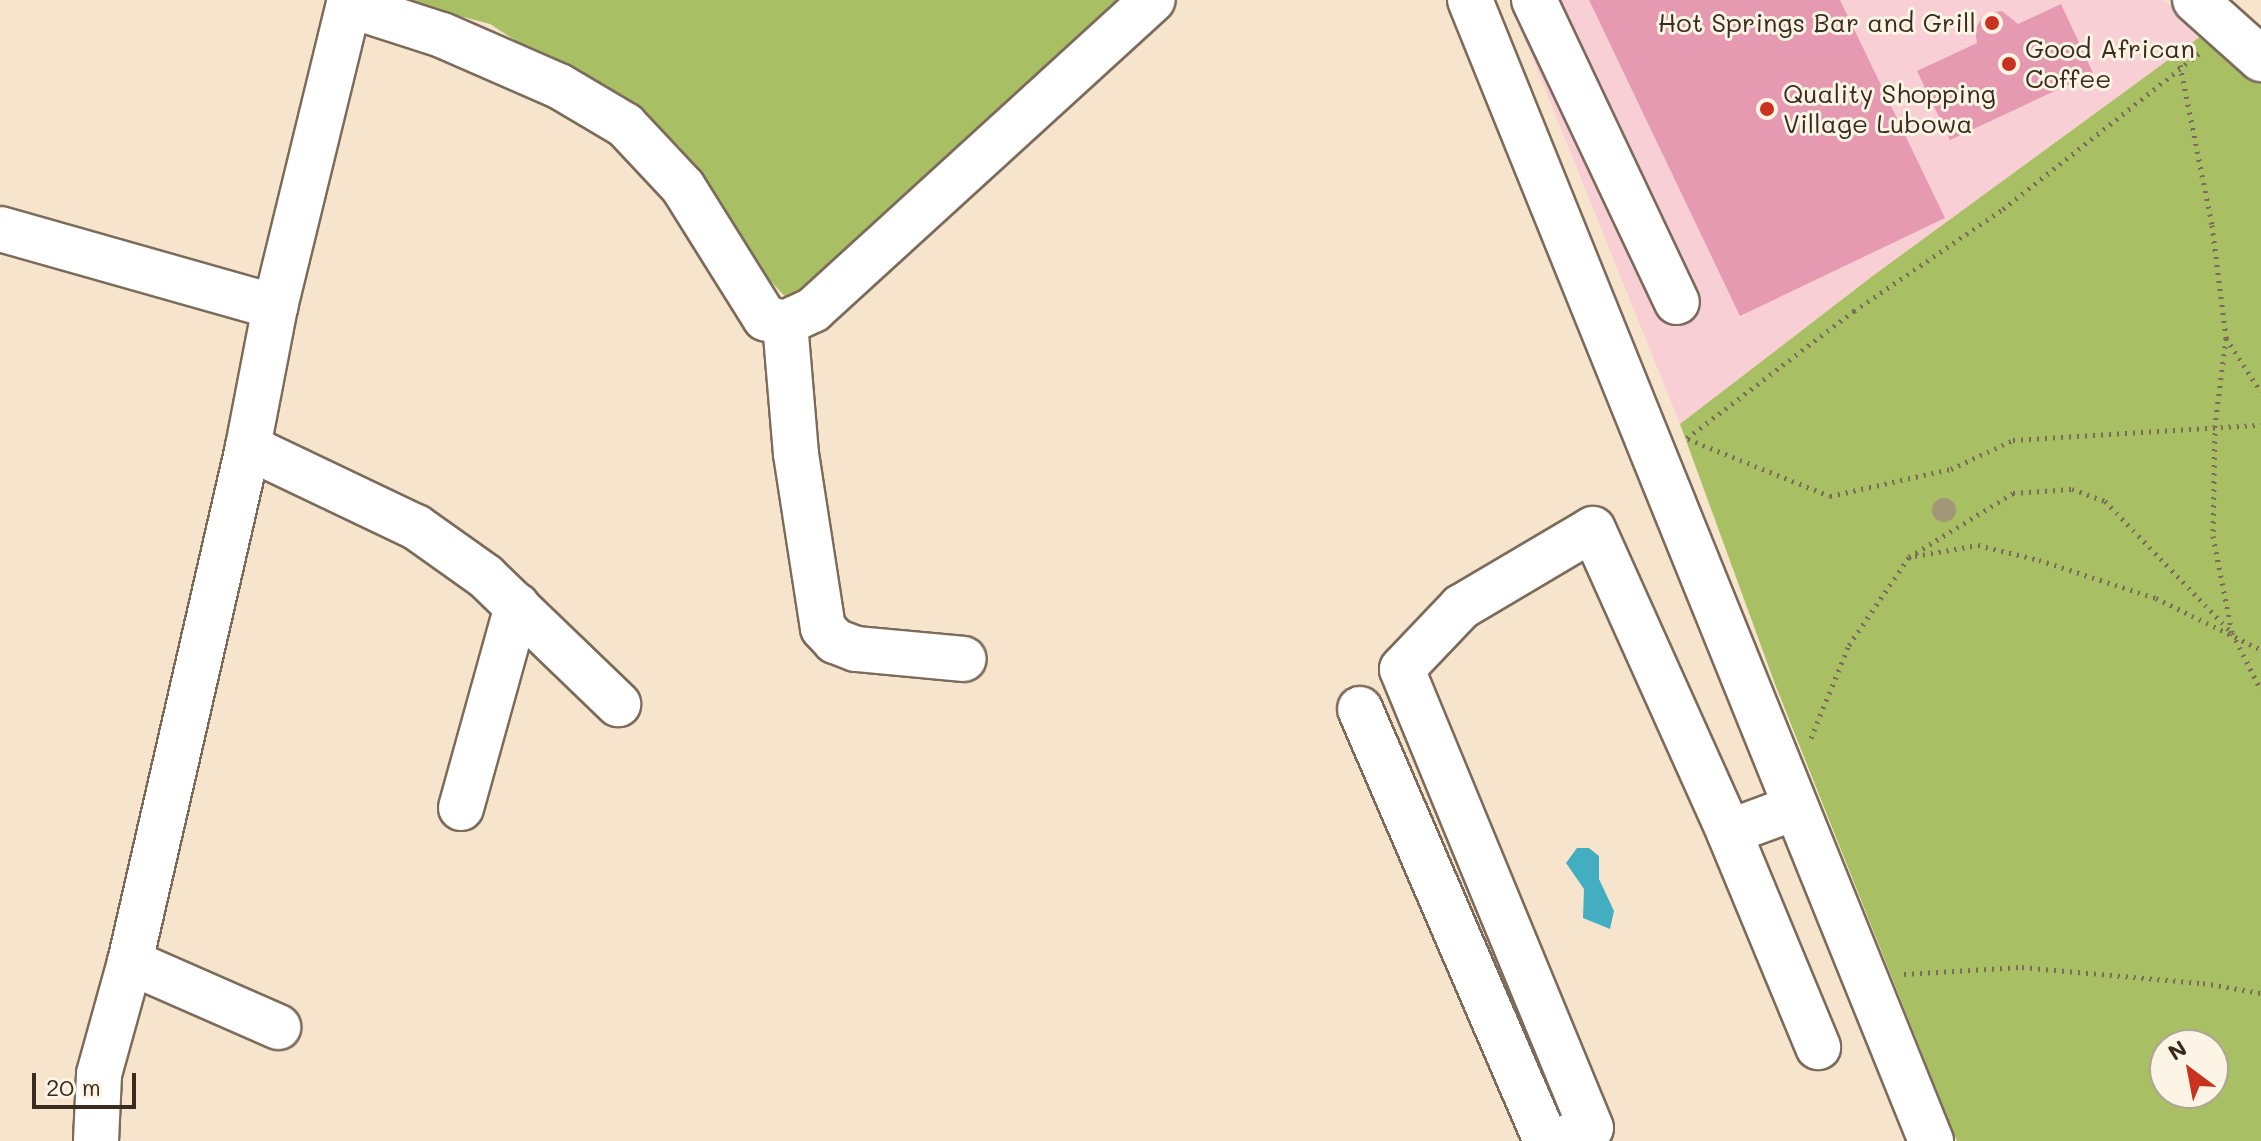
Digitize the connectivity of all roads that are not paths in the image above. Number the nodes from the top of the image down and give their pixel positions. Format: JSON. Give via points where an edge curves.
{"nodes":[{"id":1,"x":1153,"y":0,"type":"edge"},
{"id":2,"x":1470,"y":0,"type":"edge"},
{"id":3,"x":1534,"y":0,"type":"edge"},
{"id":4,"x":350,"y":3,"type":"edge"},
{"id":5,"x":0,"y":229,"type":"edge"},
{"id":6,"x":1677,"y":302,"type":"dead end"},
{"id":7,"x":275,"y":307,"type":"junction"},
{"id":8,"x":785,"y":323,"type":"junction"},
{"id":9,"x":248,"y":447,"type":"junction"},
{"id":10,"x":517,"y":606,"type":"junction"},
{"id":11,"x":964,"y":659,"type":"dead end"},
{"id":12,"x":618,"y":704,"type":"dead end"},
{"id":13,"x":1360,"y":709,"type":"dead end"},
{"id":14,"x":1791,"y":802,"type":"junction"},
{"id":15,"x":461,"y":808,"type":"dead end"},
{"id":16,"x":1729,"y":832,"type":"junction"},
{"id":17,"x":130,"y":962,"type":"junction"},
{"id":18,"x":278,"y":1027,"type":"dead end"},
{"id":19,"x":1818,"y":1047,"type":"dead end"},
{"id":20,"x":96,"y":1141,"type":"edge"},
{"id":21,"x":1546,"y":1141,"type":"edge"},
{"id":22,"x":1557,"y":1141,"type":"edge"},
{"id":23,"x":1931,"y":1141,"type":"edge"}],
"edges":[{"from":1,"to":8,"type":"street","via":[[813,310]]},
{"from":2,"to":14,"type":"street","via":[[1672,445]]},
{"from":3,"to":6,"type":"street"},
{"from":4,"to":7,"type":"street"},
{"from":4,"to":8,"type":"street","via":[[544,79],[625,125],[683,187],[765,318]]},
{"from":5,"to":7,"type":"street"},
{"from":7,"to":9,"type":"street"},
{"from":8,"to":11,"type":"street","via":[[796,454],[823,628],[835,641],[856,649]]},
{"from":9,"to":10,"type":"street","via":[[416,527]]},
{"from":9,"to":17,"type":"street"},
{"from":10,"to":12,"type":"street"},
{"from":10,"to":15,"type":"street"},
{"from":13,"to":21,"type":"street"},
{"from":14,"to":16,"type":"street"},
{"from":14,"to":23,"type":"street"},
{"from":16,"to":19,"type":"street"},
{"from":16,"to":22,"type":"street","via":[[1593,529],[1461,607],[1402,669],[1591,1128]]},
{"from":17,"to":18,"type":"street"},
{"from":17,"to":20,"type":"street","via":[[99,1074]]}]}
